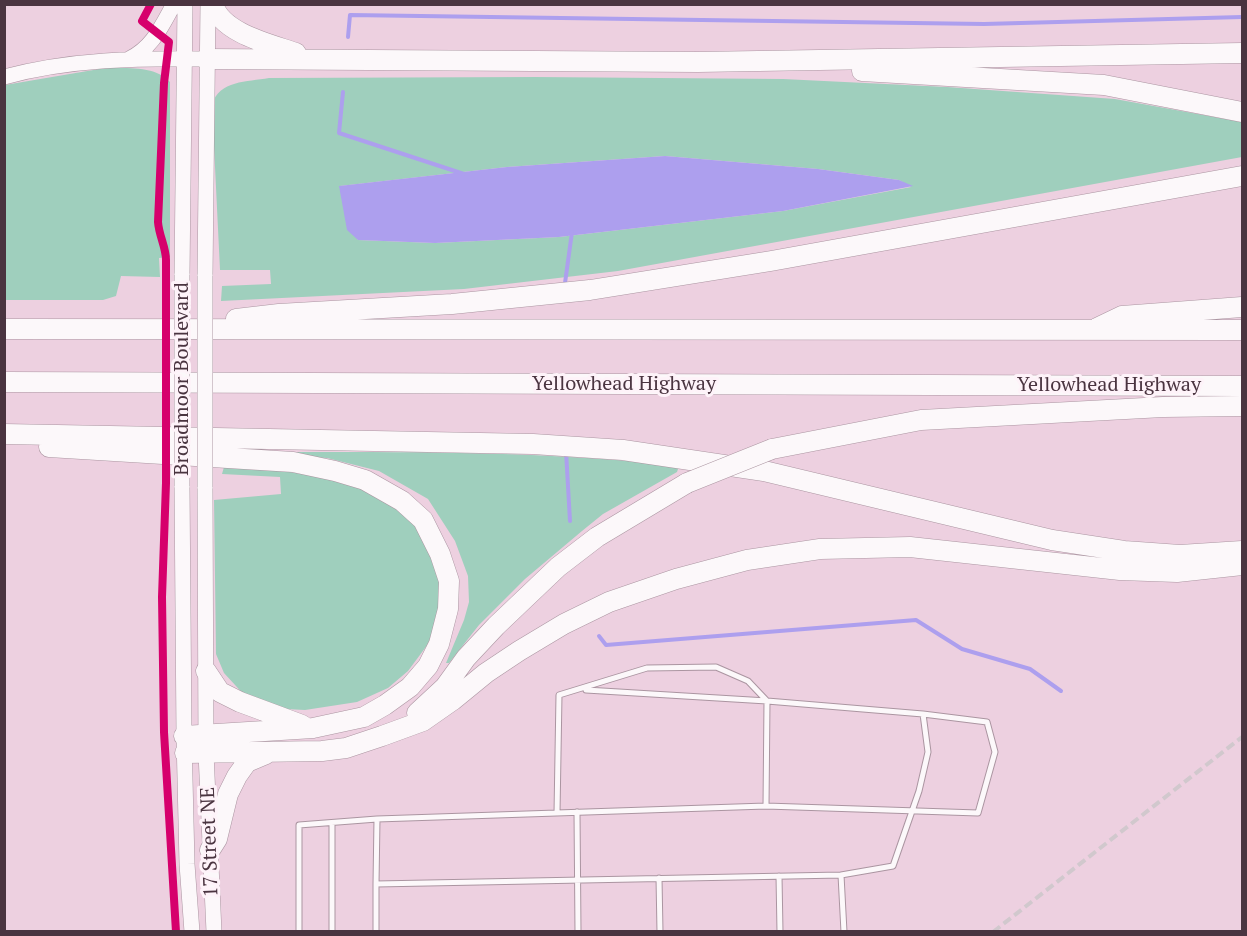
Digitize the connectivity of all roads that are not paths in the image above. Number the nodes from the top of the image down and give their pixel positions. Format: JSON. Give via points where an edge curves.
{"nodes":[{"id":1,"x":174,"y":4,"type":"edge"},
{"id":2,"x":185,"y":4,"type":"edge"},
{"id":3,"x":208,"y":4,"type":"edge"},
{"id":4,"x":213,"y":4,"type":"edge"},
{"id":5,"x":1242,"y":53,"type":"edge"},
{"id":6,"x":1106,"y":55,"type":"junction"},
{"id":7,"x":183,"y":58,"type":"junction"},
{"id":8,"x":129,"y":59,"type":"junction"},
{"id":9,"x":206,"y":59,"type":"junction"},
{"id":10,"x":313,"y":59,"type":"junction"},
{"id":11,"x":698,"y":62,"type":"junction"},
{"id":12,"x":1242,"y":65,"type":"edge"},
{"id":13,"x":4,"y":77,"type":"edge"},
{"id":14,"x":1242,"y":112,"type":"edge"},
{"id":15,"x":1242,"y":176,"type":"edge"},
{"id":16,"x":1242,"y":308,"type":"edge"},
{"id":17,"x":4,"y":329,"type":"edge"},
{"id":18,"x":163,"y":329,"type":"junction"},
{"id":19,"x":1242,"y":330,"type":"edge"},
{"id":20,"x":1092,"y":331,"type":"junction"},
{"id":21,"x":4,"y":382,"type":"edge"},
{"id":22,"x":1242,"y":386,"type":"edge"},
{"id":23,"x":1242,"y":406,"type":"edge"},
{"id":24,"x":4,"y":434,"type":"edge"},
{"id":25,"x":4,"y":442,"type":"edge"},
{"id":26,"x":1242,"y":551,"type":"edge"},
{"id":27,"x":1242,"y":566,"type":"edge"},
{"id":28,"x":206,"y":671,"type":"junction"},
{"id":29,"x":580,"y":690,"type":"junction"},
{"id":30,"x":767,"y":700,"type":"junction"},
{"id":31,"x":923,"y":714,"type":"junction"},
{"id":32,"x":314,"y":728,"type":"junction"},
{"id":33,"x":382,"y":736,"type":"junction"},
{"id":34,"x":206,"y":744,"type":"junction"},
{"id":35,"x":184,"y":745,"type":"junction"},
{"id":36,"x":274,"y":751,"type":"junction"},
{"id":37,"x":766,"y":806,"type":"junction"},
{"id":38,"x":911,"y":810,"type":"junction"},
{"id":39,"x":577,"y":812,"type":"junction"},
{"id":40,"x":556,"y":813,"type":"junction"},
{"id":41,"x":377,"y":819,"type":"junction"},
{"id":42,"x":332,"y":822,"type":"junction"},
{"id":43,"x":210,"y":849,"type":"junction"},
{"id":44,"x":841,"y":875,"type":"junction"},
{"id":45,"x":779,"y":876,"type":"junction"},
{"id":46,"x":659,"y":878,"type":"junction"},
{"id":47,"x":578,"y":879,"type":"junction"},
{"id":48,"x":375,"y":884,"type":"junction"},
{"id":49,"x":192,"y":932,"type":"edge"},
{"id":50,"x":214,"y":932,"type":"edge"},
{"id":51,"x":299,"y":932,"type":"edge"},
{"id":52,"x":332,"y":932,"type":"edge"},
{"id":53,"x":376,"y":932,"type":"edge"},
{"id":54,"x":578,"y":932,"type":"edge"},
{"id":55,"x":660,"y":932,"type":"edge"},
{"id":56,"x":780,"y":932,"type":"edge"},
{"id":57,"x":844,"y":932,"type":"edge"}],
"edges":[{"from":1,"to":8,"type":"main road","via":[[158,35]]},
{"from":2,"to":7,"type":"main road","name":"Broadmoor Boulevard"},
{"from":3,"to":9,"type":"main road","name":"Broadmoor Boulevard"},
{"from":4,"to":10,"type":"highway","via":[[217,15],[233,29]]},
{"from":5,"to":6,"type":"highway"},
{"from":6,"to":11,"type":"highway"},
{"from":6,"to":12,"type":"highway"},
{"from":7,"to":8,"type":"main road"},
{"from":7,"to":9,"type":"main road"},
{"from":7,"to":35,"type":"main road","name":"Broadmoor Boulevard","bridge":true},
{"from":8,"to":13,"type":"main road","via":[[71,64]]},
{"from":9,"to":10,"type":"highway"},
{"from":9,"to":28,"type":"main road","name":"Broadmoor Boulevard","bridge":true},
{"from":10,"to":11,"type":"highway"},
{"from":11,"to":14,"type":"highway","via":[[1104,85]]},
{"from":15,"to":18,"type":"highway","via":[[590,290],[452,304],[279,314]]},
{"from":16,"to":20,"type":"highway","via":[[1122,316]]},
{"from":17,"to":18,"type":"highway"},
{"from":18,"to":20,"type":"highway"},
{"from":19,"to":20,"type":"highway"},
{"from":21,"to":22,"type":"highway","name":"Yellowhead Highway"},
{"from":23,"to":33,"type":"highway","bridge":true,"via":[[921,420],[772,449],[687,483],[597,537],[558,567],[496,626],[417,714]]},
{"from":24,"to":26,"type":"highway","via":[[533,444],[623,450],[764,471],[1052,540],[1180,555]]},
{"from":25,"to":32,"type":"highway","via":[[293,462],[365,480],[402,501],[423,520],[449,581],[448,609],[439,644],[428,666],[410,687],[364,717]]},
{"from":27,"to":33,"type":"highway","via":[[1177,572],[1120,570],[910,547],[820,549],[747,560],[609,602],[519,651],[423,721]]},
{"from":28,"to":32,"type":"highway","via":[[220,692]]},
{"from":28,"to":34,"type":"main road","name":"Broadmoor Boulevard"},
{"from":29,"to":30,"type":"lane"},
{"from":29,"to":30,"type":"lane","via":[[647,668],[716,667],[748,681]]},
{"from":29,"to":40,"type":"lane","via":[[559,695]]},
{"from":30,"to":31,"type":"lane"},
{"from":30,"to":37,"type":"lane"},
{"from":31,"to":38,"type":"lane","via":[[928,752]]},
{"from":31,"to":38,"type":"lane","via":[[987,722],[995,752],[978,813]]},
{"from":32,"to":34,"type":"highway"},
{"from":33,"to":36,"type":"highway","via":[[346,748]]},
{"from":34,"to":35,"type":"highway"},
{"from":34,"to":36,"type":"highway"},
{"from":34,"to":43,"type":"main road","name":"17 Street NE"},
{"from":35,"to":49,"type":"main road","name":"17 Street NE"},
{"from":36,"to":43,"type":"highway","via":[[247,762],[237,776],[228,794],[217,839]]},
{"from":37,"to":38,"type":"lane"},
{"from":37,"to":39,"type":"lane"},
{"from":38,"to":44,"type":"lane","via":[[893,866]]},
{"from":39,"to":40,"type":"lane"},
{"from":39,"to":47,"type":"lane"},
{"from":40,"to":41,"type":"lane"},
{"from":41,"to":42,"type":"lane"},
{"from":41,"to":48,"type":"lane"},
{"from":42,"to":51,"type":"lane","via":[[299,825]]},
{"from":42,"to":52,"type":"lane"},
{"from":43,"to":50,"type":"main road","name":"17 Street NE"},
{"from":44,"to":45,"type":"lane"},
{"from":44,"to":57,"type":"lane"},
{"from":45,"to":46,"type":"lane"},
{"from":45,"to":56,"type":"lane"},
{"from":46,"to":47,"type":"lane"},
{"from":46,"to":55,"type":"lane"},
{"from":47,"to":48,"type":"lane"},
{"from":47,"to":54,"type":"lane"},
{"from":48,"to":53,"type":"lane"}]}
